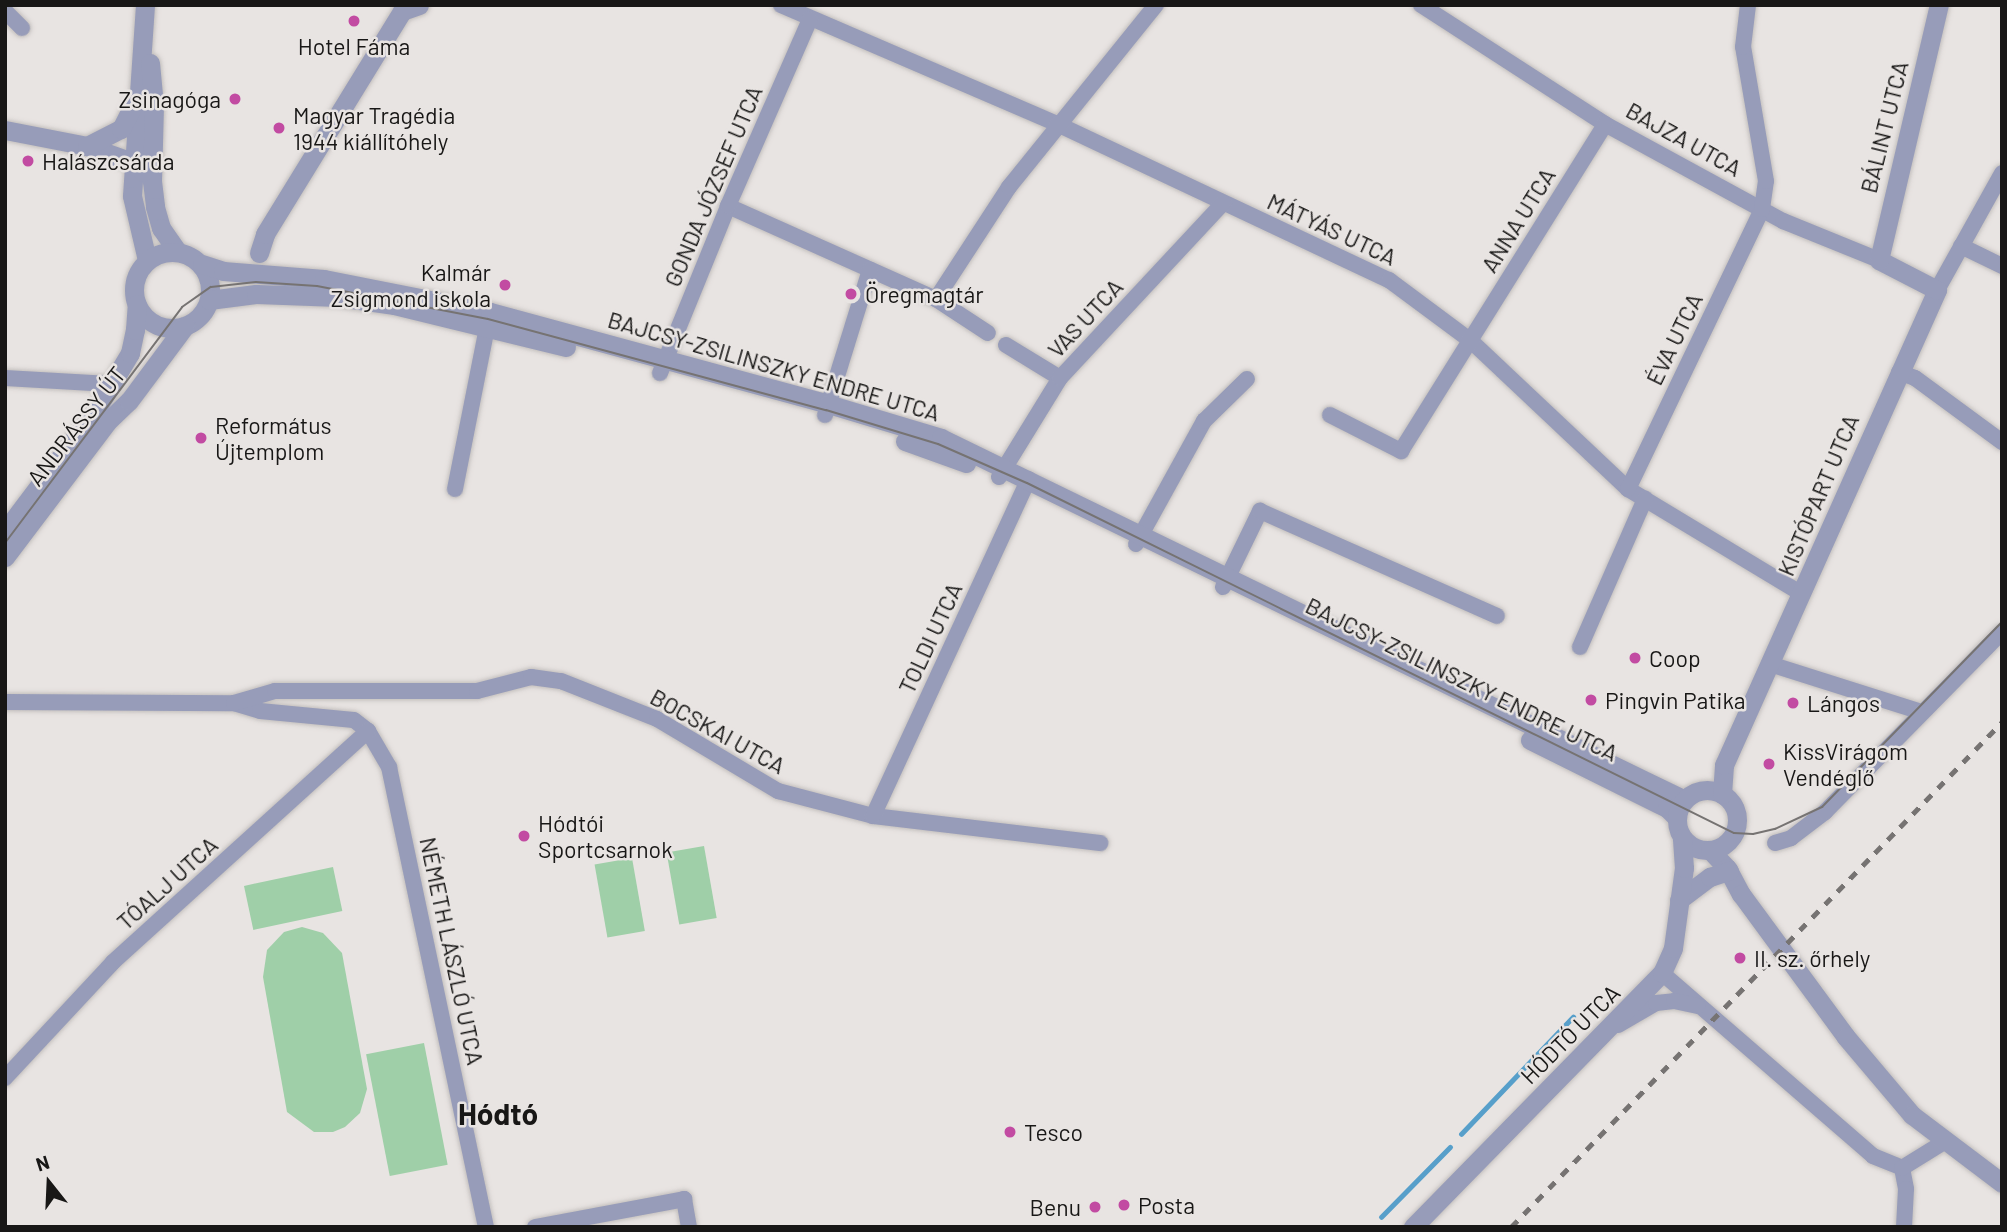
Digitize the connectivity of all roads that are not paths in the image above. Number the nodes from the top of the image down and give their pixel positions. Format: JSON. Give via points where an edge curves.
{"nodes":[{"id":1,"x":145,"y":5,"type":"edge"},
{"id":2,"x":781,"y":5,"type":"edge"},
{"id":3,"x":1156,"y":5,"type":"edge"},
{"id":4,"x":1421,"y":5,"type":"edge"},
{"id":5,"x":1748,"y":5,"type":"edge"},
{"id":6,"x":1939,"y":5,"type":"edge"},
{"id":7,"x":406,"y":7,"type":"edge"},
{"id":8,"x":5,"y":10,"type":"edge"},
{"id":9,"x":810,"y":19,"type":"junction"},
{"id":10,"x":22,"y":29,"type":"dead end"},
{"id":11,"x":139,"y":95,"type":"junction"},
{"id":12,"x":1057,"y":124,"type":"junction"},
{"id":13,"x":1605,"y":124,"type":"junction"},
{"id":14,"x":5,"y":130,"type":"edge"},
{"id":15,"x":87,"y":146,"type":"junction"},
{"id":16,"x":135,"y":163,"type":"junction"},
{"id":17,"x":2002,"y":173,"type":"edge"},
{"id":18,"x":152,"y":181,"type":"junction"},
{"id":19,"x":1996,"y":196,"type":"edge"},
{"id":20,"x":1223,"y":203,"type":"junction"},
{"id":21,"x":728,"y":206,"type":"junction"},
{"id":22,"x":1762,"y":209,"type":"junction"},
{"id":23,"x":1961,"y":246,"type":"junction"},
{"id":24,"x":177,"y":251,"type":"junction"},
{"id":25,"x":147,"y":260,"type":"junction"},
{"id":26,"x":1879,"y":260,"type":"junction"},
{"id":27,"x":257,"y":263,"type":"junction"},
{"id":28,"x":202,"y":264,"type":"junction"},
{"id":29,"x":2002,"y":266,"type":"edge"},
{"id":30,"x":870,"y":270,"type":"junction"},
{"id":31,"x":1937,"y":290,"type":"junction"},
{"id":32,"x":936,"y":299,"type":"junction"},
{"id":33,"x":209,"y":300,"type":"junction"},
{"id":34,"x":136,"y":304,"type":"junction"},
{"id":35,"x":488,"y":319,"type":"junction"},
{"id":36,"x":185,"y":326,"type":"junction"},
{"id":37,"x":988,"y":333,"type":"dead end"},
{"id":38,"x":1471,"y":341,"type":"junction"},
{"id":39,"x":1006,"y":345,"type":"dead end"},
{"id":40,"x":662,"y":367,"type":"junction"},
{"id":41,"x":1899,"y":372,"type":"junction"},
{"id":42,"x":1060,"y":377,"type":"junction"},
{"id":43,"x":5,"y":378,"type":"edge"},
{"id":44,"x":1247,"y":379,"type":"dead end"},
{"id":45,"x":110,"y":384,"type":"junction"},
{"id":46,"x":827,"y":409,"type":"junction"},
{"id":47,"x":1330,"y":415,"type":"dead end"},
{"id":48,"x":2002,"y":442,"type":"edge"},
{"id":49,"x":1001,"y":472,"type":"junction"},
{"id":50,"x":1026,"y":483,"type":"junction"},
{"id":51,"x":455,"y":489,"type":"dead end"},
{"id":52,"x":1628,"y":489,"type":"junction"},
{"id":53,"x":1645,"y":499,"type":"junction"},
{"id":54,"x":5,"y":531,"type":"edge"},
{"id":55,"x":1138,"y":540,"type":"junction"},
{"id":56,"x":5,"y":558,"type":"edge"},
{"id":57,"x":1226,"y":583,"type":"junction"},
{"id":58,"x":1802,"y":594,"type":"junction"},
{"id":59,"x":1497,"y":616,"type":"dead end"},
{"id":60,"x":2002,"y":632,"type":"edge"},
{"id":61,"x":1580,"y":647,"type":"dead end"},
{"id":62,"x":1770,"y":664,"type":"junction"},
{"id":63,"x":5,"y":693,"type":"edge"},
{"id":64,"x":45,"y":701,"type":"junction"},
{"id":65,"x":5,"y":702,"type":"edge"},
{"id":66,"x":234,"y":703,"type":"junction"},
{"id":67,"x":1921,"y":712,"type":"junction"},
{"id":68,"x":369,"y":731,"type":"junction"},
{"id":69,"x":1724,"y":765,"type":"junction"},
{"id":70,"x":1722,"y":794,"type":"junction"},
{"id":71,"x":1688,"y":803,"type":"junction"},
{"id":72,"x":873,"y":816,"type":"junction"},
{"id":73,"x":1682,"y":838,"type":"junction"},
{"id":74,"x":1728,"y":841,"type":"junction"},
{"id":75,"x":1775,"y":843,"type":"dead end"},
{"id":76,"x":1100,"y":844,"type":"dead end"},
{"id":77,"x":1710,"y":850,"type":"junction"},
{"id":78,"x":1728,"y":869,"type":"junction"},
{"id":79,"x":1679,"y":900,"type":"junction"},
{"id":80,"x":1662,"y":973,"type":"junction"},
{"id":81,"x":1699,"y":1007,"type":"junction"},
{"id":82,"x":1604,"y":1034,"type":"junction"},
{"id":83,"x":5,"y":1078,"type":"edge"},
{"id":84,"x":1944,"y":1142,"type":"junction"},
{"id":85,"x":1902,"y":1168,"type":"junction"},
{"id":86,"x":2000,"y":1178,"type":"edge"},
{"id":87,"x":486,"y":1227,"type":"edge"},
{"id":88,"x":535,"y":1227,"type":"edge"},
{"id":89,"x":689,"y":1227,"type":"edge"},
{"id":90,"x":1413,"y":1227,"type":"edge"},
{"id":91,"x":1904,"y":1227,"type":"edge"}],
"edges":[{"from":1,"to":11,"type":"street"},
{"from":1,"to":18,"type":"street","via":[[154,104]]},
{"from":2,"to":9,"type":"street","name":"MÁTYÁS UTCA"},
{"from":3,"to":12,"type":"street"},
{"from":4,"to":13,"type":"street","name":"BAJZA UTCA"},
{"from":5,"to":22,"type":"street","via":[[1743,47],[1766,181]]},
{"from":6,"to":26,"type":"street","name":"BÁLINT UTCA"},
{"from":7,"to":27,"type":"street","via":[[265,234]]},
{"from":8,"to":10,"type":"street"},
{"from":9,"to":12,"type":"street","name":"MÁTYÁS UTCA"},
{"from":9,"to":21,"type":"street","name":"GONDA JÓZSEF UTCA"},
{"from":11,"to":15,"type":"street","via":[[121,130]]},
{"from":11,"to":16,"type":"street"},
{"from":12,"to":20,"type":"street","name":"MÁTYÁS UTCA"},
{"from":12,"to":32,"type":"street","via":[[1009,187]]},
{"from":13,"to":22,"type":"street","name":"BAJZA UTCA"},
{"from":13,"to":38,"type":"street","name":"ANNA UTCA"},
{"from":14,"to":15,"type":"street"},
{"from":15,"to":16,"type":"street"},
{"from":16,"to":18,"type":"street"},
{"from":16,"to":25,"type":"street","via":[[132,196]]},
{"from":17,"to":19,"type":"street","name":"KISTÓPART UTCA"},
{"from":18,"to":24,"type":"street","via":[[161,228]]},
{"from":19,"to":23,"type":"street","name":"KISTÓPART UTCA"},
{"from":20,"to":38,"type":"street","name":"MÁTYÁS UTCA","via":[[1389,280]]},
{"from":20,"to":42,"type":"street","name":"VAS UTCA"},
{"from":21,"to":30,"type":"street"},
{"from":21,"to":40,"type":"street","name":"GONDA JÓZSEF UTCA"},
{"from":22,"to":26,"type":"street","name":"BAJZA UTCA"},
{"from":22,"to":52,"type":"street","name":"ÉVA UTCA"},
{"from":23,"to":29,"type":"street"},
{"from":23,"to":31,"type":"street","name":"KISTÓPART UTCA"},
{"from":24,"to":25,"type":"street"},
{"from":24,"to":28,"type":"street"},
{"from":25,"to":34,"type":"street","via":[[135,281]]},
{"from":26,"to":31,"type":"street","name":"BAJZA UTCA"},
{"from":27,"to":28,"type":"street","name":"BAJCSY-ZSILINSZKY ENDRE UTCA","via":[[223,271]]},
{"from":27,"to":35,"type":"street","name":"BAJCSY-ZSILINSZKY ENDRE UTCA"},
{"from":28,"to":33,"type":"street","via":[[211,287]]},
{"from":30,"to":32,"type":"street"},
{"from":30,"to":46,"type":"street"},
{"from":31,"to":41,"type":"street","name":"KISTÓPART UTCA"},
{"from":32,"to":37,"type":"street"},
{"from":33,"to":35,"type":"street","name":"BAJCSY-ZSILINSZKY ENDRE UTCA","via":[[256,294],[338,297]]},
{"from":33,"to":36,"type":"street","via":[[196,320]]},
{"from":34,"to":36,"type":"street","via":[[153,323]]},
{"from":34,"to":45,"type":"street","name":"ANDRÁSSY ÚT","via":[[130,353]]},
{"from":35,"to":40,"type":"street","name":"BAJCSY-ZSILINSZKY ENDRE UTCA"},
{"from":35,"to":51,"type":"street"},
{"from":36,"to":56,"type":"street","name":"ANDRÁSSY ÚT"},
{"from":38,"to":47,"type":"street","name":"ANNA UTCA","via":[[1401,451]]},
{"from":38,"to":52,"type":"street","name":"MÁTYÁS UTCA"},
{"from":39,"to":42,"type":"street"},
{"from":40,"to":46,"type":"street","name":"BAJCSY-ZSILINSZKY ENDRE UTCA"},
{"from":41,"to":48,"type":"street","via":[[1915,378]]},
{"from":41,"to":58,"type":"street","name":"KISTÓPART UTCA"},
{"from":42,"to":49,"type":"street","name":"VAS UTCA"},
{"from":43,"to":45,"type":"street"},
{"from":44,"to":55,"type":"street","via":[[1204,421]]},
{"from":45,"to":54,"type":"street","name":"ANDRÁSSY ÚT","via":[[94,413]]},
{"from":46,"to":49,"type":"street","name":"BAJCSY-ZSILINSZKY ENDRE UTCA"},
{"from":49,"to":50,"type":"street","name":"BAJCSY-ZSILINSZKY ENDRE UTCA"},
{"from":50,"to":55,"type":"street","name":"BAJCSY-ZSILINSZKY ENDRE UTCA"},
{"from":50,"to":72,"type":"street","name":"TOLDI UTCA"},
{"from":52,"to":53,"type":"street","name":"MÁTYÁS UTCA"},
{"from":53,"to":58,"type":"street","name":"MÁTYÁS UTCA"},
{"from":53,"to":61,"type":"street"},
{"from":55,"to":57,"type":"street","name":"BAJCSY-ZSILINSZKY ENDRE UTCA"},
{"from":57,"to":59,"type":"street","via":[[1260,511]]},
{"from":57,"to":71,"type":"street","name":"BAJCSY-ZSILINSZKY ENDRE UTCA","via":[[1667,808]]},
{"from":58,"to":62,"type":"street","name":"KISTÓPART UTCA"},
{"from":60,"to":67,"type":"street"},
{"from":62,"to":67,"type":"street"},
{"from":62,"to":69,"type":"street","name":"KISTÓPART UTCA"},
{"from":63,"to":64,"type":"street","name":"BOCSKAI UTCA"},
{"from":64,"to":65,"type":"street","name":"BOCSKAI UTCA"},
{"from":64,"to":66,"type":"street","name":"BOCSKAI UTCA"},
{"from":66,"to":68,"type":"street","name":"BOCSKAI UTCA","via":[[260,711],[354,720]]},
{"from":66,"to":72,"type":"street","name":"BOCSKAI UTCA","via":[[275,691],[477,691],[531,677],[561,681],[657,719],[778,792]]},
{"from":67,"to":75,"type":"street","via":[[1810,826]]},
{"from":68,"to":83,"type":"street","name":"TÓALJ UTCA","via":[[113,962]]},
{"from":68,"to":87,"type":"street","name":"NÉMETH LÁSZLÓ UTCA","via":[[389,767]]},
{"from":69,"to":70,"type":"street","name":"KISTÓPART UTCA"},
{"from":69,"to":71,"type":"street","name":"KISTÓPART UTCA"},
{"from":70,"to":71,"type":"street"},
{"from":70,"to":74,"type":"street","via":[[1736,814]]},
{"from":71,"to":73,"type":"street"},
{"from":72,"to":76,"type":"street","name":"BOCSKAI UTCA"},
{"from":73,"to":77,"type":"street"},
{"from":73,"to":79,"type":"street","name":"HÓDTÓ UTCA"},
{"from":74,"to":77,"type":"street"},
{"from":74,"to":78,"type":"street"},
{"from":77,"to":78,"type":"street"},
{"from":78,"to":79,"type":"street"},
{"from":78,"to":84,"type":"street","via":[[1741,894],[1846,1037],[1912,1115]]},
{"from":79,"to":80,"type":"street","name":"HÓDTÓ UTCA","via":[[1673,948]]},
{"from":80,"to":81,"type":"street"},
{"from":80,"to":82,"type":"street","name":"HÓDTÓ UTCA"},
{"from":81,"to":82,"type":"street","via":[[1674,1001],[1656,1003]]},
{"from":81,"to":85,"type":"street","via":[[1873,1156]]},
{"from":82,"to":90,"type":"street","name":"HÓDTÓ UTCA"},
{"from":84,"to":85,"type":"street"},
{"from":84,"to":86,"type":"street"},
{"from":85,"to":91,"type":"street"},
{"from":88,"to":89,"type":"street","via":[[684,1199]]}]}
